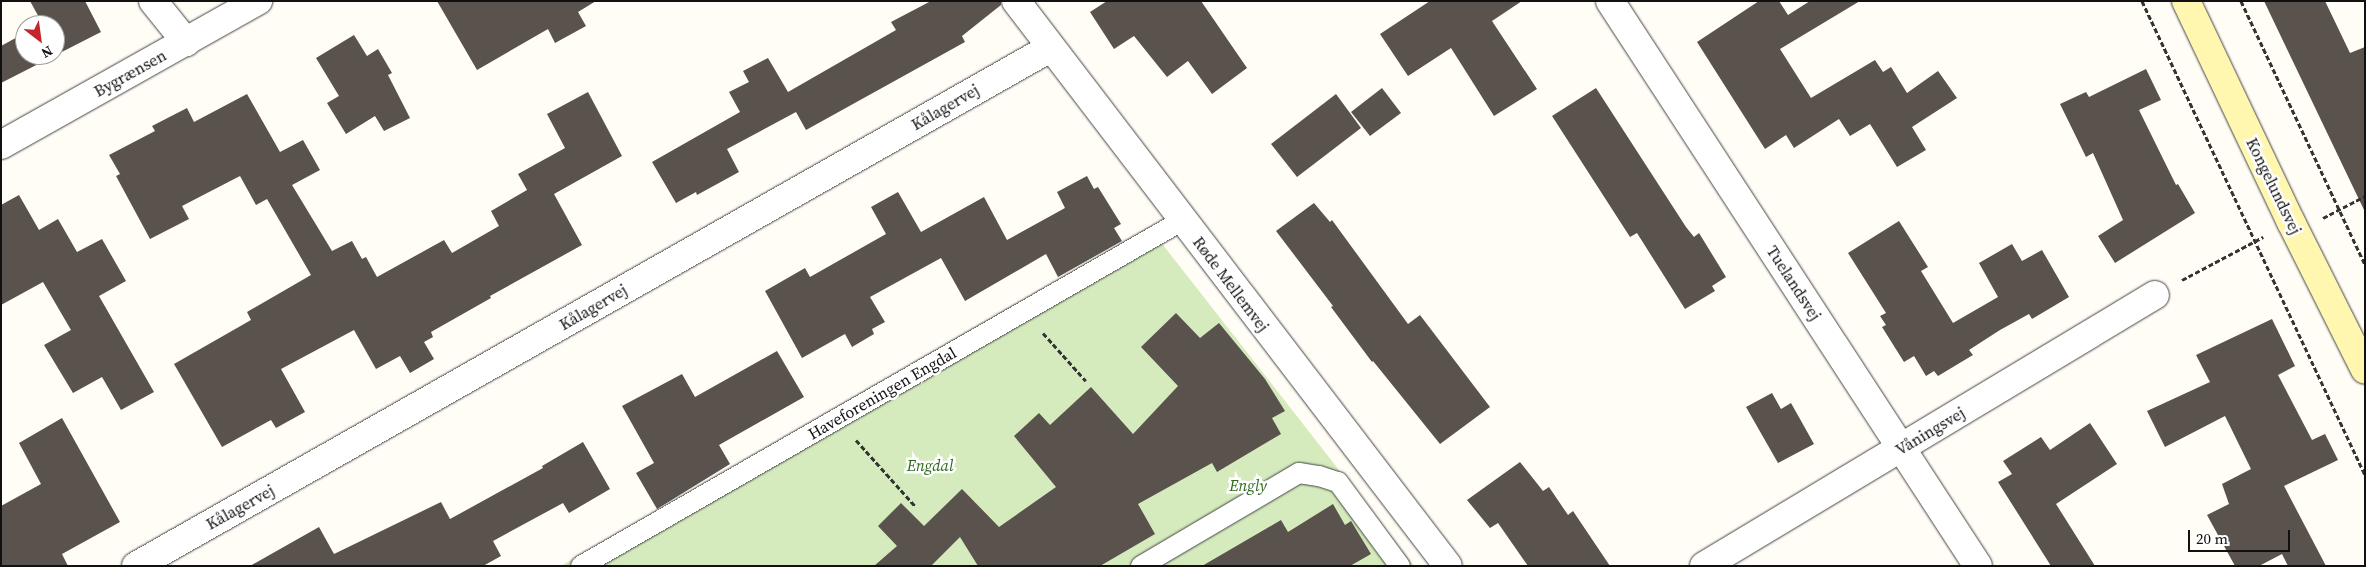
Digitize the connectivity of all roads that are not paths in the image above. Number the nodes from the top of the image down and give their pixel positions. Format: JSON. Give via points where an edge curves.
{"nodes":[{"id":1,"x":153,"y":1,"type":"edge"},
{"id":2,"x":258,"y":1,"type":"edge"},
{"id":3,"x":1016,"y":1,"type":"edge"},
{"id":4,"x":1610,"y":1,"type":"edge"},
{"id":5,"x":2186,"y":1,"type":"edge"},
{"id":6,"x":186,"y":42,"type":"junction"},
{"id":7,"x":1050,"y":48,"type":"junction"},
{"id":8,"x":1,"y":145,"type":"edge"},
{"id":9,"x":1183,"y":220,"type":"junction"},
{"id":10,"x":2155,"y":295,"type":"road end"},
{"id":11,"x":2363,"y":360,"type":"edge"},
{"id":12,"x":1901,"y":448,"type":"junction"},
{"id":13,"x":136,"y":566,"type":"edge"},
{"id":14,"x":581,"y":566,"type":"edge"},
{"id":15,"x":1141,"y":566,"type":"edge"},
{"id":16,"x":1400,"y":566,"type":"edge"},
{"id":17,"x":1448,"y":566,"type":"edge"},
{"id":18,"x":1704,"y":566,"type":"edge"},
{"id":19,"x":1978,"y":566,"type":"edge"}],
"edges":[{"from":1,"to":6,"type":"street"},
{"from":2,"to":6,"type":"street","name":"Bygrænsen"},
{"from":3,"to":7,"type":"street","name":"Røde Mellemvej"},
{"from":4,"to":12,"type":"street","name":"Tuelandsvej"},
{"from":5,"to":11,"type":"street","name":"Kongelundsvej","via":[[2294,227]]},
{"from":6,"to":8,"type":"street","name":"Bygrænsen"},
{"from":7,"to":9,"type":"street","name":"Røde Mellemvej"},
{"from":7,"to":13,"type":"street","name":"Kålagervej"},
{"from":9,"to":14,"type":"lane","name":"Haveforeningen Engdal"},
{"from":9,"to":17,"type":"street","name":"Røde Mellemvej"},
{"from":10,"to":12,"type":"street","name":"Våningsvej"},
{"from":12,"to":18,"type":"street","name":"Våningsvej"},
{"from":12,"to":19,"type":"street","name":"Tuelandsvej"},
{"from":15,"to":16,"type":"lane","via":[[1299,473],[1338,482]]}]}
